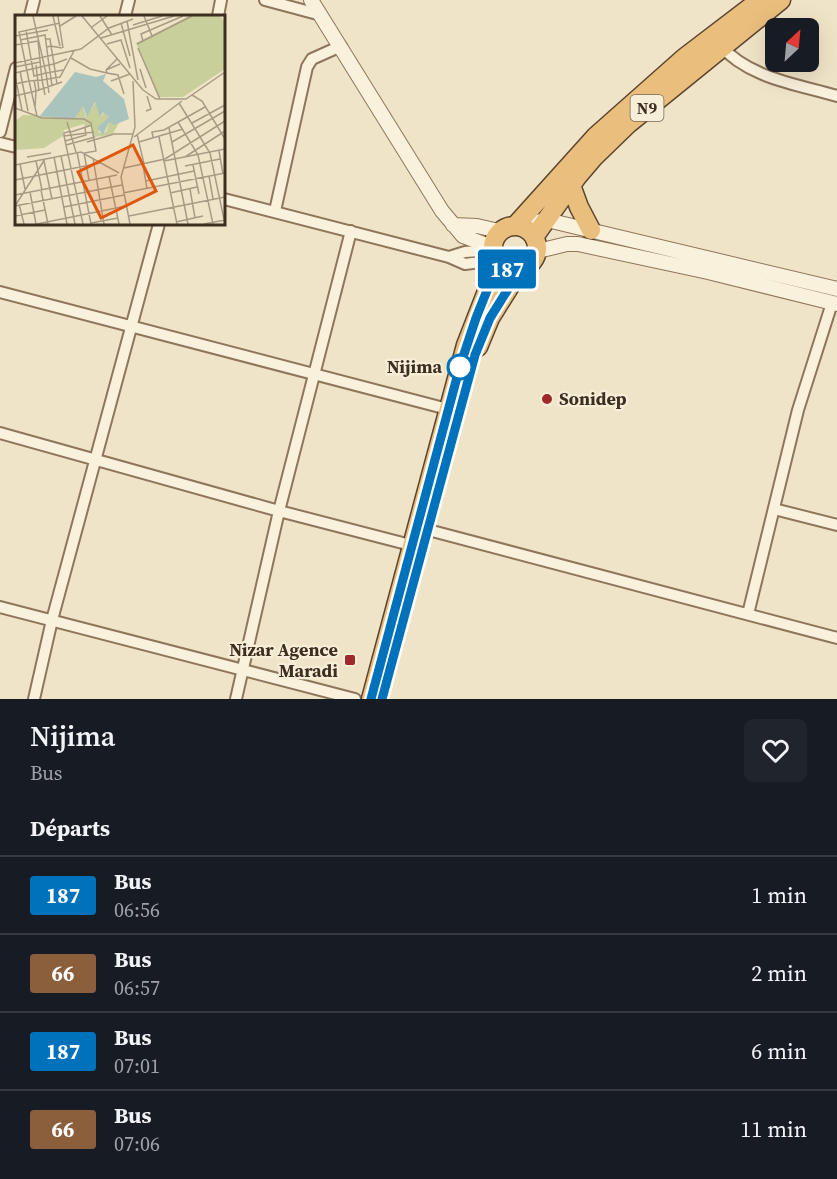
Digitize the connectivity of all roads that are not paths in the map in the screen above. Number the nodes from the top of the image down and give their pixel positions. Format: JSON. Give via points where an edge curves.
{"nodes":[{"id":1,"x":34,"y":0,"type":"edge"},
{"id":2,"x":129,"y":0,"type":"edge"},
{"id":3,"x":221,"y":0,"type":"edge"},
{"id":4,"x":266,"y":0,"type":"edge"},
{"id":5,"x":311,"y":0,"type":"edge"},
{"id":6,"x":760,"y":0,"type":"edge"},
{"id":7,"x":781,"y":0,"type":"edge"},
{"id":8,"x":30,"y":15,"type":"edge"},
{"id":9,"x":125,"y":15,"type":"edge"},
{"id":10,"x":218,"y":15,"type":"edge"},
{"id":11,"x":321,"y":15,"type":"junction"},
{"id":12,"x":717,"y":42,"type":"junction"},
{"id":13,"x":341,"y":46,"type":"junction"},
{"id":14,"x":15,"y":72,"type":"edge"},
{"id":15,"x":837,"y":96,"type":"edge"},
{"id":16,"x":0,"y":132,"type":"edge"},
{"id":17,"x":0,"y":143,"type":"edge"},
{"id":18,"x":15,"y":147,"type":"edge"},
{"id":19,"x":571,"y":185,"type":"junction"},
{"id":20,"x":225,"y":199,"type":"edge"},
{"id":21,"x":275,"y":211,"type":"junction"},
{"id":22,"x":547,"y":220,"type":"junction"},
{"id":23,"x":159,"y":225,"type":"edge"},
{"id":24,"x":591,"y":230,"type":"junction"},
{"id":25,"x":351,"y":231,"type":"junction"},
{"id":26,"x":536,"y":244,"type":"junction"},
{"id":27,"x":499,"y":246,"type":"junction"},
{"id":28,"x":520,"y":270,"type":"junction"},
{"id":29,"x":837,"y":289,"type":"edge"},
{"id":30,"x":0,"y":292,"type":"edge"},
{"id":31,"x":834,"y":303,"type":"edge"},
{"id":32,"x":132,"y":327,"type":"junction"},
{"id":33,"x":313,"y":375,"type":"junction"},
{"id":34,"x":453,"y":411,"type":"junction"},
{"id":35,"x":0,"y":433,"type":"edge"},
{"id":36,"x":96,"y":459,"type":"junction"},
{"id":37,"x":774,"y":509,"type":"junction"},
{"id":38,"x":279,"y":511,"type":"junction"},
{"id":39,"x":837,"y":525,"type":"edge"},
{"id":40,"x":420,"y":537,"type":"junction"},
{"id":41,"x":0,"y":607,"type":"edge"},
{"id":42,"x":748,"y":615,"type":"junction"},
{"id":43,"x":52,"y":620,"type":"junction"},
{"id":44,"x":837,"y":638,"type":"edge"},
{"id":45,"x":244,"y":670,"type":"junction"},
{"id":46,"x":34,"y":699,"type":"edge"},
{"id":47,"x":237,"y":699,"type":"edge"},
{"id":48,"x":355,"y":699,"type":"edge"},
{"id":49,"x":371,"y":699,"type":"edge"},
{"id":50,"x":382,"y":699,"type":"edge"}],
"edges":[{"from":1,"to":8,"type":"street"},
{"from":2,"to":9,"type":"street"},
{"from":3,"to":10,"type":"street"},
{"from":4,"to":11,"type":"street"},
{"from":5,"to":11,"type":"street"},
{"from":6,"to":12,"type":"highway","number":"N9"},
{"from":7,"to":12,"type":"highway","number":"N9"},
{"from":11,"to":13,"type":"street"},
{"from":12,"to":15,"type":"street","via":[[740,64],[757,73]]},
{"from":12,"to":19,"type":"highway","number":"N9","via":[[594,157]]},
{"from":12,"to":27,"type":"highway","number":"N9","via":[[684,58],[596,136]]},
{"from":13,"to":21,"type":"street","via":[[312,59],[307,67]]},
{"from":13,"to":27,"type":"street","via":[[453,225],[477,226]]},
{"from":14,"to":16,"type":"street"},
{"from":17,"to":18,"type":"street"},
{"from":19,"to":22,"type":"highway","number":"N9"},
{"from":19,"to":24,"type":"highway"},
{"from":20,"to":21,"type":"street"},
{"from":21,"to":25,"type":"street"},
{"from":22,"to":24,"type":"street"},
{"from":22,"to":26,"type":"highway","number":"N9"},
{"from":22,"to":27,"type":"street"},
{"from":23,"to":32,"type":"street"},
{"from":24,"to":29,"type":"street"},
{"from":25,"to":27,"type":"street","via":[[449,257]]},
{"from":25,"to":33,"type":"street"},
{"from":26,"to":27,"type":"highway","via":[[526,228]]},
{"from":26,"to":28,"type":"highway","number":"N9","via":[[532,263]]},
{"from":26,"to":31,"type":"street","via":[[578,244]]},
{"from":27,"to":28,"type":"highway","via":[[509,270]]},
{"from":27,"to":34,"type":"highway","number":"N9","via":[[473,327]]},
{"from":28,"to":34,"type":"highway","number":"N9","via":[[481,337]]},
{"from":30,"to":32,"type":"street"},
{"from":31,"to":37,"type":"street","via":[[798,410]]},
{"from":32,"to":33,"type":"street"},
{"from":32,"to":36,"type":"street"},
{"from":33,"to":34,"type":"street"},
{"from":33,"to":38,"type":"street"},
{"from":34,"to":40,"type":"highway","number":"N9"},
{"from":35,"to":36,"type":"street"},
{"from":36,"to":38,"type":"street"},
{"from":36,"to":43,"type":"street"},
{"from":37,"to":39,"type":"street"},
{"from":37,"to":42,"type":"street"},
{"from":38,"to":40,"type":"street"},
{"from":38,"to":45,"type":"street"},
{"from":40,"to":42,"type":"street"},
{"from":40,"to":49,"type":"highway","number":"N9"},
{"from":40,"to":50,"type":"highway","number":"N9"},
{"from":41,"to":43,"type":"street"},
{"from":42,"to":44,"type":"street"},
{"from":43,"to":45,"type":"street"},
{"from":43,"to":46,"type":"street"},
{"from":45,"to":47,"type":"street"},
{"from":45,"to":48,"type":"street"}]}
